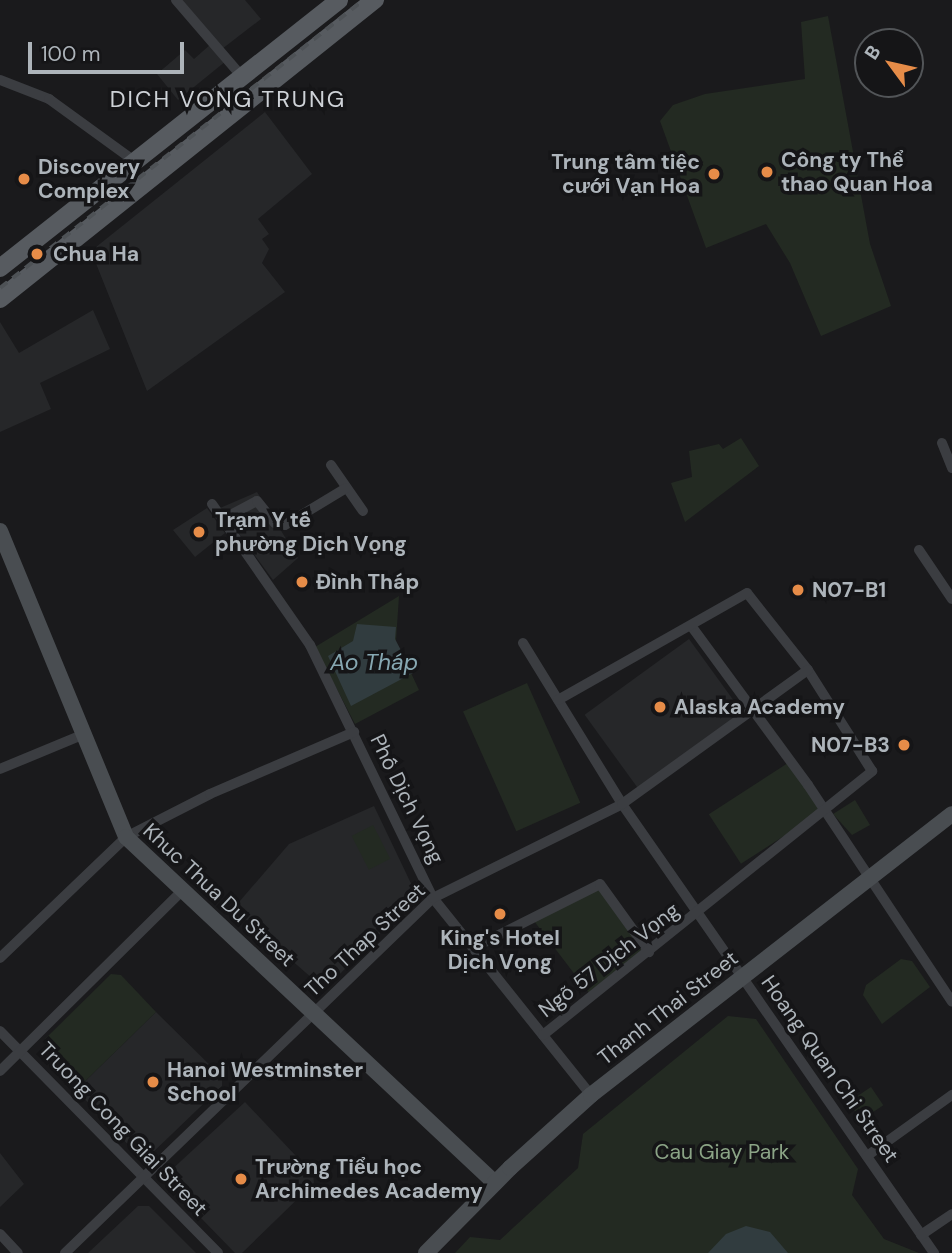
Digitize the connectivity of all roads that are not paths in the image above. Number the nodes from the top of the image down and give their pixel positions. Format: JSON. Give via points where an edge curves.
{"nodes":[{"id":1,"x":176,"y":0,"type":"edge"},
{"id":2,"x":339,"y":0,"type":"edge"},
{"id":3,"x":375,"y":0,"type":"edge"},
{"id":4,"x":280,"y":47,"type":"junction"},
{"id":5,"x":295,"y":65,"type":"junction"},
{"id":6,"x":243,"y":78,"type":"junction"},
{"id":7,"x":0,"y":80,"type":"edge"},
{"id":8,"x":137,"y":163,"type":"junction"},
{"id":9,"x":0,"y":268,"type":"edge"},
{"id":10,"x":0,"y":299,"type":"edge"},
{"id":11,"x":942,"y":443,"type":"dead end"},
{"id":12,"x":331,"y":465,"type":"dead end"},
{"id":13,"x":952,"y":468,"type":"edge"},
{"id":14,"x":346,"y":488,"type":"junction"},
{"id":15,"x":212,"y":504,"type":"dead end"},
{"id":16,"x":363,"y":511,"type":"dead end"},
{"id":17,"x":223,"y":519,"type":"junction"},
{"id":18,"x":0,"y":531,"type":"edge"},
{"id":19,"x":919,"y":550,"type":"dead end"},
{"id":20,"x":952,"y":599,"type":"edge"},
{"id":21,"x":692,"y":627,"type":"junction"},
{"id":22,"x":523,"y":643,"type":"dead end"},
{"id":23,"x":808,"y":670,"type":"junction"},
{"id":24,"x":558,"y":700,"type":"junction"},
{"id":25,"x":754,"y":712,"type":"junction"},
{"id":26,"x":354,"y":732,"type":"junction"},
{"id":27,"x":82,"y":735,"type":"junction"},
{"id":28,"x":0,"y":769,"type":"edge"},
{"id":29,"x":622,"y":804,"type":"junction"},
{"id":30,"x":823,"y":811,"type":"junction"},
{"id":31,"x":952,"y":814,"type":"edge"},
{"id":32,"x":126,"y":837,"type":"junction"},
{"id":33,"x":869,"y":880,"type":"junction"},
{"id":34,"x":183,"y":890,"type":"junction"},
{"id":35,"x":433,"y":898,"type":"junction"},
{"id":36,"x":698,"y":915,"type":"junction"},
{"id":37,"x":473,"y":948,"type":"junction"},
{"id":38,"x":649,"y":952,"type":"junction"},
{"id":39,"x":0,"y":958,"type":"edge"},
{"id":40,"x":742,"y":976,"type":"junction"},
{"id":41,"x":952,"y":1002,"type":"edge"},
{"id":42,"x":316,"y":1013,"type":"junction"},
{"id":43,"x":0,"y":1031,"type":"edge"},
{"id":44,"x":543,"y":1035,"type":"junction"},
{"id":45,"x":19,"y":1051,"type":"junction"},
{"id":46,"x":0,"y":1071,"type":"edge"},
{"id":47,"x":952,"y":1095,"type":"edge"},
{"id":48,"x":591,"y":1096,"type":"junction"},
{"id":49,"x":867,"y":1156,"type":"junction"},
{"id":50,"x":144,"y":1178,"type":"junction"},
{"id":51,"x":495,"y":1183,"type":"junction"},
{"id":52,"x":952,"y":1214,"type":"edge"},
{"id":53,"x":0,"y":1234,"type":"edge"},
{"id":54,"x":922,"y":1236,"type":"junction"},
{"id":55,"x":18,"y":1253,"type":"edge"},
{"id":56,"x":65,"y":1253,"type":"edge"},
{"id":57,"x":218,"y":1253,"type":"edge"},
{"id":58,"x":426,"y":1253,"type":"edge"},
{"id":59,"x":934,"y":1253,"type":"edge"}],
"edges":[{"from":1,"to":6,"type":"street"},
{"from":2,"to":4,"type":"main road"},
{"from":3,"to":5,"type":"main road"},
{"from":4,"to":5,"type":"main road"},
{"from":4,"to":6,"type":"main road"},
{"from":5,"to":10,"type":"main road"},
{"from":6,"to":8,"type":"main road"},
{"from":7,"to":8,"type":"street","via":[[49,99]]},
{"from":8,"to":9,"type":"main road"},
{"from":11,"to":13,"type":"street"},
{"from":12,"to":14,"type":"street"},
{"from":14,"to":16,"type":"street"},
{"from":14,"to":17,"type":"street","via":[[285,525],[275,523],[257,501]]},
{"from":15,"to":17,"type":"street","name":"Phố Dịch Vọng"},
{"from":17,"to":26,"type":"street","name":"Phố Dịch Vọng","via":[[292,613]]},
{"from":18,"to":27,"type":"street","name":"Khuc Thua Du Street"},
{"from":19,"to":20,"type":"street"},
{"from":21,"to":23,"type":"street","via":[[747,593]]},
{"from":21,"to":24,"type":"street"},
{"from":21,"to":25,"type":"street"},
{"from":22,"to":24,"type":"street","name":"Hoang Quan Chi Street"},
{"from":23,"to":25,"type":"street","name":"Tho Thap Street"},
{"from":23,"to":30,"type":"street","name":"Ngõ 57 Dịch Vọng","via":[[872,771]]},
{"from":24,"to":29,"type":"street","name":"Hoang Quan Chi Street"},
{"from":25,"to":29,"type":"street","name":"Tho Thap Street"},
{"from":25,"to":30,"type":"street"},
{"from":26,"to":32,"type":"street","via":[[210,794]]},
{"from":26,"to":35,"type":"street","name":"Phố Dịch Vọng"},
{"from":27,"to":28,"type":"street"},
{"from":27,"to":32,"type":"street","name":"Khuc Thua Du Street"},
{"from":29,"to":35,"type":"street","name":"Tho Thap Street"},
{"from":29,"to":36,"type":"street","name":"Hoang Quan Chi Street"},
{"from":30,"to":33,"type":"street"},
{"from":30,"to":36,"type":"street","name":"Ngõ 57 Dịch Vọng"},
{"from":31,"to":33,"type":"street","name":"Thanh Thai Street"},
{"from":32,"to":34,"type":"street","name":"Khuc Thua Du Street"},
{"from":32,"to":39,"type":"street"},
{"from":33,"to":40,"type":"street","name":"Thanh Thai Street"},
{"from":33,"to":41,"type":"street"},
{"from":34,"to":42,"type":"street","name":"Khuc Thua Du Street"},
{"from":34,"to":45,"type":"street"},
{"from":35,"to":37,"type":"street","name":"Phố Dịch Vọng"},
{"from":35,"to":42,"type":"street","name":"Tho Thap Street"},
{"from":36,"to":38,"type":"street","name":"Ngõ 57 Dịch Vọng"},
{"from":36,"to":40,"type":"street","name":"Hoang Quan Chi Street"},
{"from":37,"to":38,"type":"street","via":[[600,884]]},
{"from":37,"to":44,"type":"street","name":"Phố Dịch Vọng"},
{"from":38,"to":44,"type":"street","name":"Ngõ 57 Dịch Vọng"},
{"from":40,"to":48,"type":"street","name":"Thanh Thai Street"},
{"from":40,"to":49,"type":"street","name":"Hoang Quan Chi Street"},
{"from":42,"to":50,"type":"street","name":"Tho Thap Street"},
{"from":42,"to":51,"type":"street","name":"Khuc Thua Du Street"},
{"from":43,"to":45,"type":"street","name":"Truong Cong Giai Street"},
{"from":44,"to":48,"type":"street","name":"Phố Dịch Vọng"},
{"from":45,"to":46,"type":"street"},
{"from":45,"to":50,"type":"street","name":"Truong Cong Giai Street"},
{"from":47,"to":49,"type":"street"},
{"from":48,"to":51,"type":"street","name":"Thanh Thai Street"},
{"from":49,"to":54,"type":"street","name":"Hoang Quan Chi Street"},
{"from":50,"to":56,"type":"street","name":"Tho Thap Street"},
{"from":50,"to":57,"type":"street","name":"Truong Cong Giai Street"},
{"from":51,"to":58,"type":"street","name":"Thanh Thai Street"},
{"from":52,"to":54,"type":"street"},
{"from":53,"to":55,"type":"street"},
{"from":54,"to":59,"type":"street","name":"Hoang Quan Chi Street"}]}
